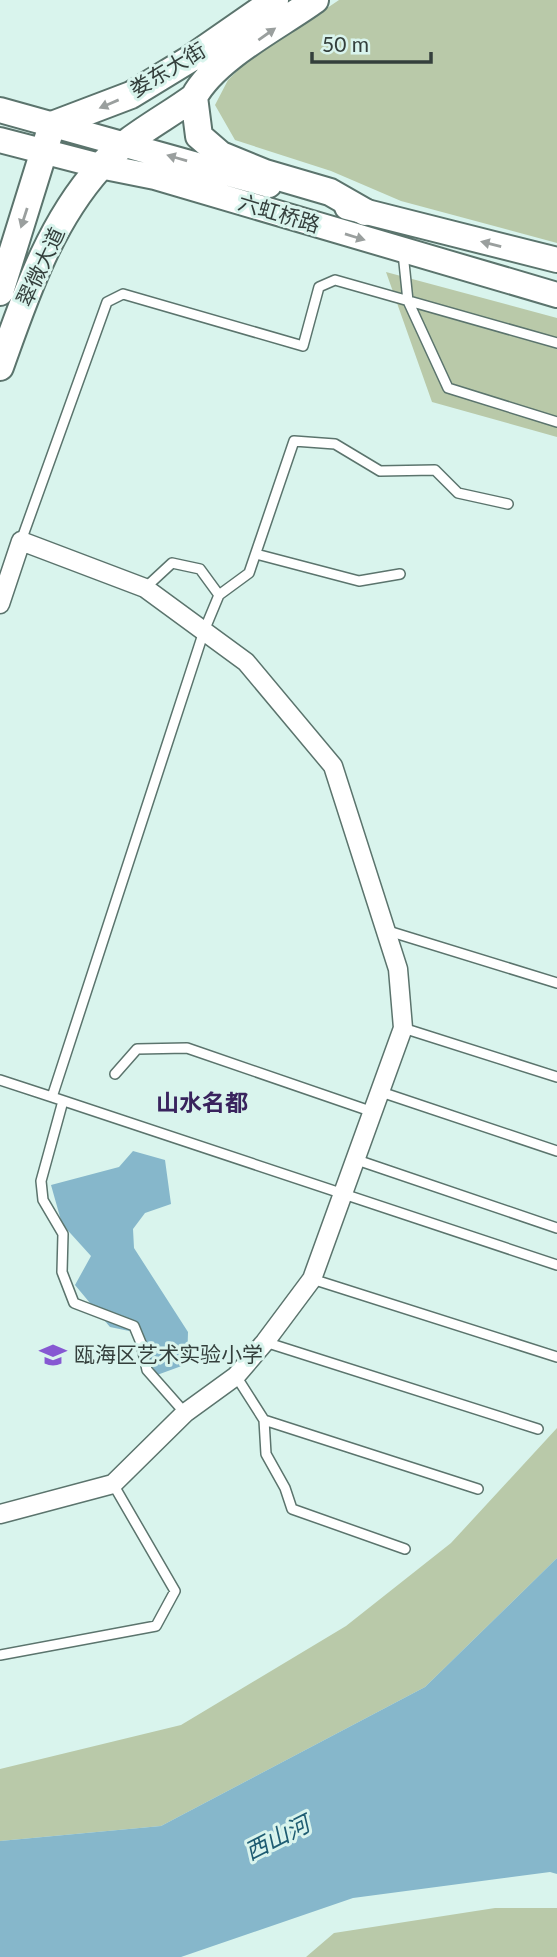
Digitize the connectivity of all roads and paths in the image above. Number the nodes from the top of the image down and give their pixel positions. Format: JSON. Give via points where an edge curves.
{"nodes":[{"id":1,"x":275,"y":0,"type":"edge"},
{"id":2,"x":315,"y":0,"type":"edge"},
{"id":3,"x":194,"y":97,"type":"junction"},
{"id":4,"x":0,"y":110,"type":"edge"},
{"id":5,"x":52,"y":125,"type":"junction"},
{"id":6,"x":0,"y":140,"type":"edge"},
{"id":7,"x":128,"y":144,"type":"junction"},
{"id":8,"x":44,"y":153,"type":"junction"},
{"id":9,"x":100,"y":166,"type":"junction"},
{"id":10,"x":365,"y":212,"type":"junction"},
{"id":11,"x":403,"y":251,"type":"junction"},
{"id":12,"x":557,"y":260,"type":"edge"},
{"id":13,"x":0,"y":292,"type":"edge"},
{"id":14,"x":557,"y":295,"type":"edge"},
{"id":15,"x":408,"y":301,"type":"junction"},
{"id":16,"x":557,"y":343,"type":"edge"},
{"id":17,"x":0,"y":367,"type":"edge"},
{"id":18,"x":557,"y":422,"type":"edge"},
{"id":19,"x":508,"y":504,"type":"dead end"},
{"id":20,"x":22,"y":541,"type":"junction"},
{"id":21,"x":256,"y":554,"type":"junction"},
{"id":22,"x":400,"y":573,"type":"dead end"},
{"id":23,"x":145,"y":588,"type":"junction"},
{"id":24,"x":219,"y":594,"type":"junction"},
{"id":25,"x":0,"y":604,"type":"edge"},
{"id":26,"x":204,"y":631,"type":"junction"},
{"id":27,"x":385,"y":930,"type":"junction"},
{"id":28,"x":557,"y":983,"type":"edge"},
{"id":29,"x":403,"y":1028,"type":"junction"},
{"id":30,"x":115,"y":1074,"type":"dead end"},
{"id":31,"x":557,"y":1077,"type":"edge"},
{"id":32,"x":0,"y":1080,"type":"edge"},
{"id":33,"x":381,"y":1092,"type":"junction"},
{"id":34,"x":52,"y":1097,"type":"junction"},
{"id":35,"x":63,"y":1101,"type":"junction"},
{"id":36,"x":375,"y":1112,"type":"junction"},
{"id":37,"x":557,"y":1151,"type":"edge"},
{"id":38,"x":357,"y":1160,"type":"junction"},
{"id":39,"x":344,"y":1195,"type":"junction"},
{"id":40,"x":557,"y":1228,"type":"edge"},
{"id":41,"x":557,"y":1265,"type":"edge"},
{"id":42,"x":312,"y":1279,"type":"junction"},
{"id":43,"x":265,"y":1342,"type":"junction"},
{"id":44,"x":557,"y":1357,"type":"edge"},
{"id":45,"x":236,"y":1376,"type":"junction"},
{"id":46,"x":185,"y":1413,"type":"junction"},
{"id":47,"x":264,"y":1420,"type":"junction"},
{"id":48,"x":538,"y":1429,"type":"dead end"},
{"id":49,"x":113,"y":1484,"type":"junction"},
{"id":50,"x":478,"y":1489,"type":"dead end"},
{"id":51,"x":0,"y":1514,"type":"edge"},
{"id":52,"x":405,"y":1549,"type":"dead end"},
{"id":53,"x":0,"y":1655,"type":"edge"}],
"edges":[{"from":1,"to":5,"type":"main road","name":"娄东大街","one_way":true,"via":[[131,94]]},
{"from":3,"to":2,"type":"main road","name":"娄东大街","one_way":true,"via":[[218,68]]},
{"from":3,"to":7,"type":"main road","name":"娄东大街"},
{"from":3,"to":10,"type":"main road","via":[[199,136],[221,155],[330,192]]},
{"from":4,"to":5,"type":"main road","name":"六虹桥路"},
{"from":5,"to":7,"type":"main road","name":"六虹桥路"},
{"from":5,"to":8,"type":"main road","name":"翠微大道"},
{"from":6,"to":8,"type":"main road","name":"六虹桥路"},
{"from":7,"to":9,"type":"main road","name":"娄东大街"},
{"from":10,"to":7,"type":"main road","name":"六虹桥路","one_way":true},
{"from":8,"to":9,"type":"main road","name":"六虹桥路"},
{"from":8,"to":13,"type":"main road","name":"翠微大道","one_way":true},
{"from":9,"to":11,"type":"main road","name":"六虹桥路","one_way":true,"via":[[155,177]]},
{"from":9,"to":17,"type":"main road","name":"翠微大道","via":[[54,233]]},
{"from":12,"to":10,"type":"main road","name":"六虹桥路","one_way":true},
{"from":11,"to":14,"type":"main road","name":"六虹桥路"},
{"from":11,"to":15,"type":"lane"},
{"from":15,"to":16,"type":"lane"},
{"from":15,"to":18,"type":"lane","via":[[448,388]]},
{"from":15,"to":20,"type":"lane","via":[[335,280],[319,287],[303,346],[123,293],[107,302]]},
{"from":19,"to":21,"type":"lane","via":[[458,493],[435,470],[380,471],[335,444],[294,441]]},
{"from":20,"to":23,"type":"street"},
{"from":20,"to":25,"type":"street"},
{"from":21,"to":22,"type":"lane","via":[[359,581]]},
{"from":21,"to":24,"type":"lane","via":[[249,573]]},
{"from":23,"to":24,"type":"lane","via":[[172,563],[200,569]]},
{"from":23,"to":26,"type":"street"},
{"from":24,"to":26,"type":"lane"},
{"from":26,"to":27,"type":"street","via":[[246,662],[333,766]]},
{"from":26,"to":34,"type":"lane"},
{"from":27,"to":28,"type":"lane"},
{"from":27,"to":29,"type":"street","via":[[398,969]]},
{"from":29,"to":31,"type":"lane"},
{"from":29,"to":33,"type":"street"},
{"from":30,"to":36,"type":"lane","via":[[137,1049],[187,1048]]},
{"from":32,"to":34,"type":"lane"},
{"from":33,"to":36,"type":"street"},
{"from":33,"to":37,"type":"lane"},
{"from":34,"to":35,"type":"lane"},
{"from":35,"to":39,"type":"lane"},
{"from":35,"to":46,"type":"lane","via":[[41,1181],[43,1200],[63,1234],[62,1272],[74,1303],[134,1326],[147,1370]]},
{"from":36,"to":38,"type":"street"},
{"from":38,"to":39,"type":"street"},
{"from":38,"to":40,"type":"lane"},
{"from":39,"to":41,"type":"lane"},
{"from":39,"to":42,"type":"street"},
{"from":42,"to":43,"type":"street"},
{"from":42,"to":44,"type":"lane"},
{"from":43,"to":45,"type":"street"},
{"from":43,"to":48,"type":"lane"},
{"from":45,"to":46,"type":"street"},
{"from":45,"to":47,"type":"lane"},
{"from":46,"to":49,"type":"street"},
{"from":47,"to":50,"type":"lane"},
{"from":47,"to":52,"type":"lane","via":[[266,1454],[292,1509]]},
{"from":49,"to":51,"type":"street"},
{"from":49,"to":53,"type":"lane","via":[[175,1591],[156,1626]]}]}
